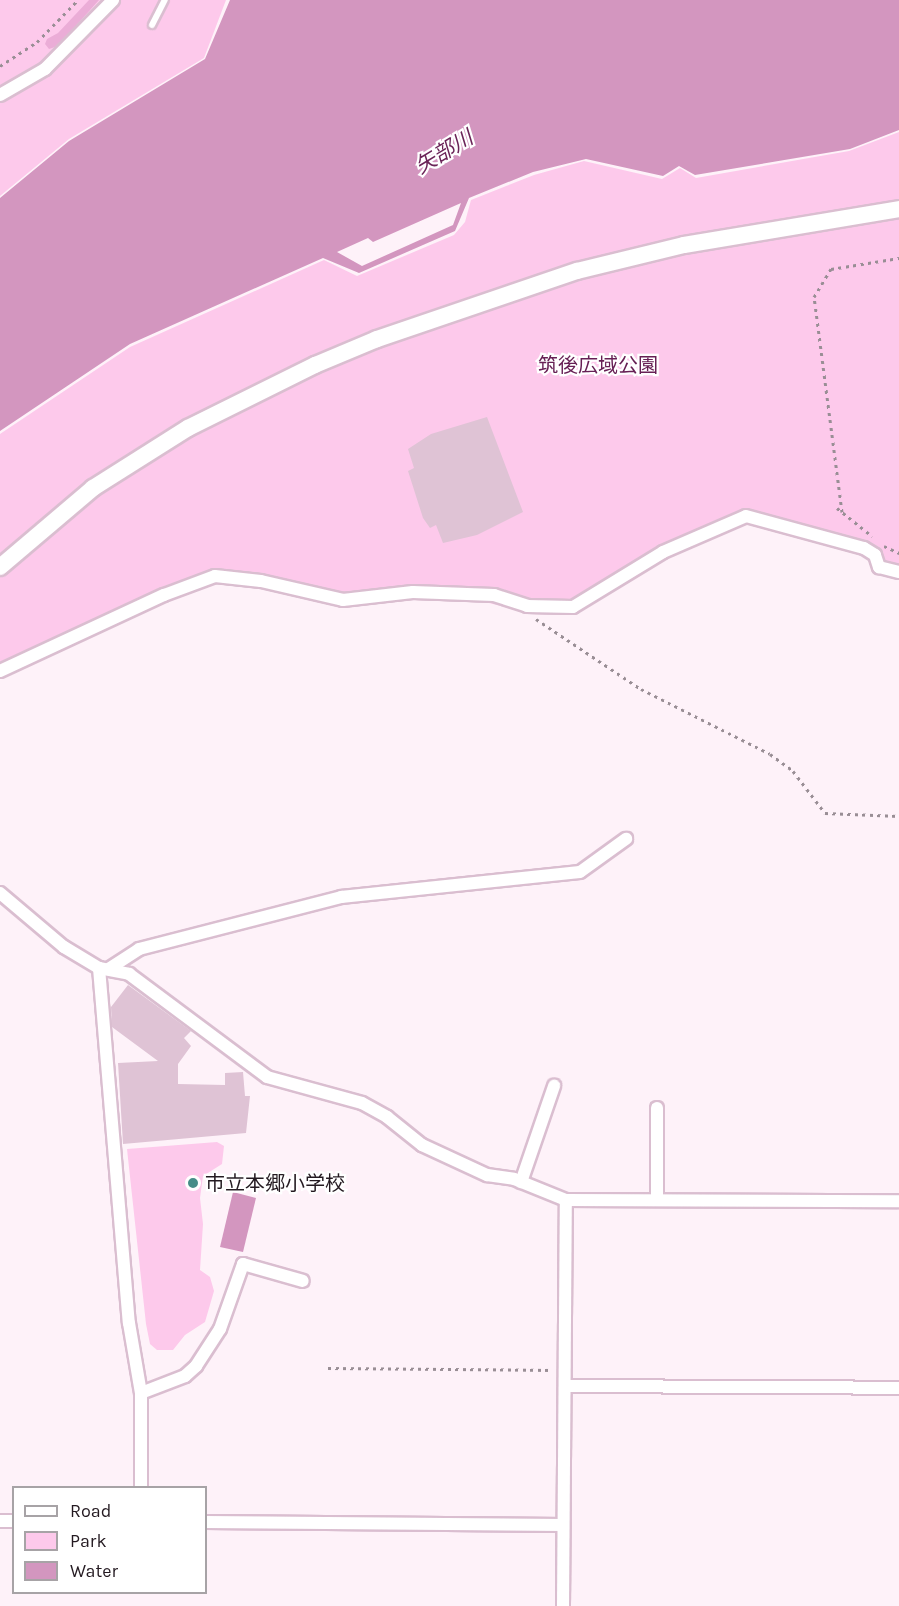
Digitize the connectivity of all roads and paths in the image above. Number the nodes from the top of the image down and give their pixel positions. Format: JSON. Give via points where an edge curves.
{"nodes":[{"id":1,"x":78,"y":0,"type":"edge"},
{"id":2,"x":113,"y":0,"type":"edge"},
{"id":3,"x":165,"y":0,"type":"edge"},
{"id":4,"x":152,"y":25,"type":"dead end"},
{"id":5,"x":0,"y":66,"type":"edge"},
{"id":6,"x":0,"y":95,"type":"edge"},
{"id":7,"x":899,"y":209,"type":"edge"},
{"id":8,"x":899,"y":258,"type":"edge"},
{"id":9,"x":837,"y":508,"type":"dead end"},
{"id":10,"x":842,"y":512,"type":"junction"},
{"id":11,"x":874,"y":538,"type":"dead end"},
{"id":12,"x":882,"y":544,"type":"dead end"},
{"id":13,"x":899,"y":553,"type":"edge"},
{"id":14,"x":0,"y":567,"type":"edge"},
{"id":15,"x":899,"y":572,"type":"edge"},
{"id":16,"x":527,"y":606,"type":"junction"},
{"id":17,"x":0,"y":671,"type":"edge"},
{"id":18,"x":899,"y":816,"type":"edge"},
{"id":19,"x":626,"y":839,"type":"dead end"},
{"id":20,"x":0,"y":893,"type":"edge"},
{"id":21,"x":104,"y":968,"type":"junction"},
{"id":22,"x":554,"y":1086,"type":"dead end"},
{"id":23,"x":657,"y":1108,"type":"dead end"},
{"id":24,"x":520,"y":1182,"type":"junction"},
{"id":25,"x":566,"y":1200,"type":"junction"},
{"id":26,"x":657,"y":1200,"type":"junction"},
{"id":27,"x":899,"y":1201,"type":"edge"},
{"id":28,"x":303,"y":1281,"type":"dead end"},
{"id":29,"x":328,"y":1368,"type":"dead end"},
{"id":30,"x":565,"y":1370,"type":"junction"},
{"id":31,"x":565,"y":1386,"type":"junction"},
{"id":32,"x":899,"y":1388,"type":"edge"},
{"id":33,"x":141,"y":1393,"type":"junction"},
{"id":34,"x":141,"y":1486,"type":"edge"},
{"id":35,"x":207,"y":1522,"type":"edge"},
{"id":36,"x":564,"y":1525,"type":"junction"},
{"id":37,"x":563,"y":1606,"type":"edge"}],
"edges":[{"from":1,"to":5,"type":"path","via":[[37,42]]},
{"from":2,"to":6,"type":"street","via":[[45,69]]},
{"from":3,"to":4,"type":"lane"},
{"from":7,"to":14,"type":"street","via":[[694,243],[577,271],[377,339],[188,428],[93,488]]},
{"from":8,"to":10,"type":"path","via":[[831,269],[814,297]]},
{"from":9,"to":10,"type":"path"},
{"from":10,"to":11,"type":"path"},
{"from":12,"to":13,"type":"path"},
{"from":15,"to":16,"type":"street","via":[[879,567],[875,555],[864,548],[746,516],[663,552],[573,607]]},
{"from":16,"to":17,"type":"street","via":[[494,595],[425,592],[343,600],[261,581],[215,576],[164,595]]},
{"from":16,"to":18,"type":"path","via":[[542,626],[609,665],[640,689],[770,754],[793,771],[825,813]]},
{"from":19,"to":21,"type":"street","via":[[580,872],[341,897],[139,949]]},
{"from":20,"to":21,"type":"street","via":[[64,947]]},
{"from":21,"to":24,"type":"street","via":[[129,974],[267,1077],[362,1103],[422,1145],[488,1175]]},
{"from":21,"to":33,"type":"street","via":[[129,1323]]},
{"from":22,"to":24,"type":"street"},
{"from":23,"to":26,"type":"street"},
{"from":24,"to":25,"type":"street"},
{"from":25,"to":26,"type":"street"},
{"from":25,"to":30,"type":"street"},
{"from":26,"to":27,"type":"street"},
{"from":28,"to":33,"type":"street","via":[[243,1264],[220,1329],[196,1366],[185,1376]]},
{"from":29,"to":30,"type":"path"},
{"from":30,"to":31,"type":"street"},
{"from":31,"to":32,"type":"street"},
{"from":31,"to":36,"type":"street"},
{"from":33,"to":34,"type":"street"},
{"from":35,"to":36,"type":"street"},
{"from":36,"to":37,"type":"street"}]}
